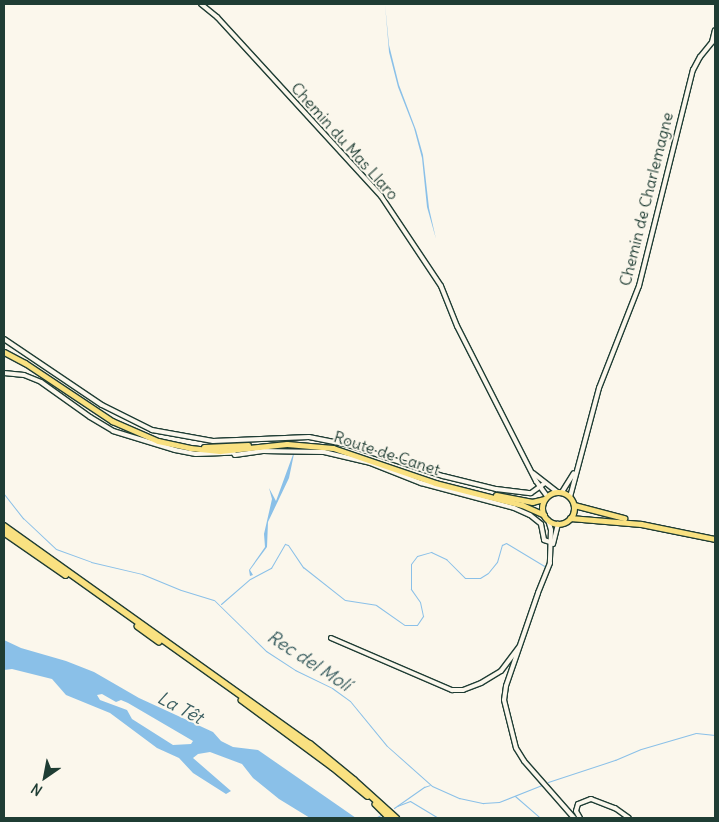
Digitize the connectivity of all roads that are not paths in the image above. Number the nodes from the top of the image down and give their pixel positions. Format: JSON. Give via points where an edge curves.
{"nodes":[{"id":1,"x":201,"y":4,"type":"edge"},
{"id":2,"x":715,"y":30,"type":"edge"},
{"id":3,"x":4,"y":339,"type":"edge"},
{"id":4,"x":4,"y":350,"type":"edge"},
{"id":5,"x":4,"y":373,"type":"edge"},
{"id":6,"x":231,"y":451,"type":"junction"},
{"id":7,"x":578,"y":464,"type":"junction"},
{"id":8,"x":532,"y":471,"type":"junction"},
{"id":9,"x":545,"y":483,"type":"junction"},
{"id":10,"x":541,"y":486,"type":"junction"},
{"id":11,"x":559,"y":492,"type":"junction"},
{"id":12,"x":570,"y":497,"type":"junction"},
{"id":13,"x":546,"y":498,"type":"junction"},
{"id":14,"x":574,"y":505,"type":"junction"},
{"id":15,"x":544,"y":515,"type":"junction"},
{"id":16,"x":570,"y":518,"type":"junction"},
{"id":17,"x":548,"y":520,"type":"junction"},
{"id":18,"x":558,"y":524,"type":"junction"},
{"id":19,"x":4,"y":526,"type":"edge"},
{"id":20,"x":4,"y":532,"type":"edge"},
{"id":21,"x":715,"y":538,"type":"edge"},
{"id":22,"x":552,"y":543,"type":"junction"},
{"id":23,"x":331,"y":638,"type":"dead end"},
{"id":24,"x":522,"y":641,"type":"junction"},
{"id":25,"x":390,"y":818,"type":"edge"},
{"id":26,"x":396,"y":818,"type":"edge"},
{"id":27,"x":574,"y":818,"type":"edge"},
{"id":28,"x":580,"y":818,"type":"edge"},
{"id":29,"x":629,"y":818,"type":"edge"}],
"edges":[{"from":1,"to":8,"type":"street","name":"Chemin du Mas Llaro","via":[[217,17],[381,196],[441,286],[457,326]]},
{"from":2,"to":7,"type":"street","name":"Chemin de Charlemagne","via":[[693,70],[639,286],[598,388]]},
{"from":3,"to":10,"type":"street","via":[[102,405],[152,430],[213,441],[309,437],[357,447],[488,488],[531,493]]},
{"from":4,"to":6,"type":"main road","name":"Route de Canet","via":[[112,421],[144,436],[190,448]]},
{"from":4,"to":13,"type":"main road","name":"Route de Canet","via":[[34,365],[114,418],[159,439],[206,447],[286,441],[334,445],[471,490],[532,502]]},
{"from":5,"to":6,"type":"street","via":[[24,374],[41,382],[113,430],[196,454]]},
{"from":6,"to":15,"type":"main road","name":"Route de Canet","via":[[287,444],[333,448],[435,483],[522,505]]},
{"from":6,"to":22,"type":"street","via":[[235,455],[299,451],[350,458],[421,483],[514,508],[537,519],[544,530],[544,540]]},
{"from":7,"to":11,"type":"street","name":"Chemin de Charlemagne","via":[[573,477]]},
{"from":7,"to":12,"type":"street","name":"Chemin de Charlemagne"},
{"from":8,"to":9,"type":"street"},
{"from":8,"to":10,"type":"street","name":"Chemin du Mas Llaro"},
{"from":9,"to":10,"type":"street"},
{"from":9,"to":11,"type":"street"},
{"from":10,"to":13,"type":"street","name":"Chemin du Mas Llaro"},
{"from":11,"to":12,"type":"main road"},
{"from":11,"to":13,"type":"main road"},
{"from":12,"to":14,"type":"main road"},
{"from":13,"to":15,"type":"main road","via":[[542,507]]},
{"from":14,"to":16,"type":"main road"},
{"from":14,"to":21,"type":"main road"},
{"from":15,"to":17,"type":"main road"},
{"from":16,"to":18,"type":"main road"},
{"from":16,"to":21,"type":"main road","via":[[641,524]]},
{"from":17,"to":18,"type":"main road"},
{"from":17,"to":22,"type":"street"},
{"from":18,"to":22,"type":"street"},
{"from":19,"to":26,"type":"highway","via":[[310,744]]},
{"from":20,"to":25,"type":"highway","via":[[235,694],[333,767]]},
{"from":22,"to":24,"type":"street","via":[[550,564]]},
{"from":23,"to":24,"type":"street","via":[[452,690],[463,690],[501,671]]},
{"from":24,"to":27,"type":"street","via":[[506,686],[504,700],[509,725],[524,761]]},
{"from":28,"to":29,"type":"street","via":[[576,811],[578,804],[591,799],[615,808]]}]}
